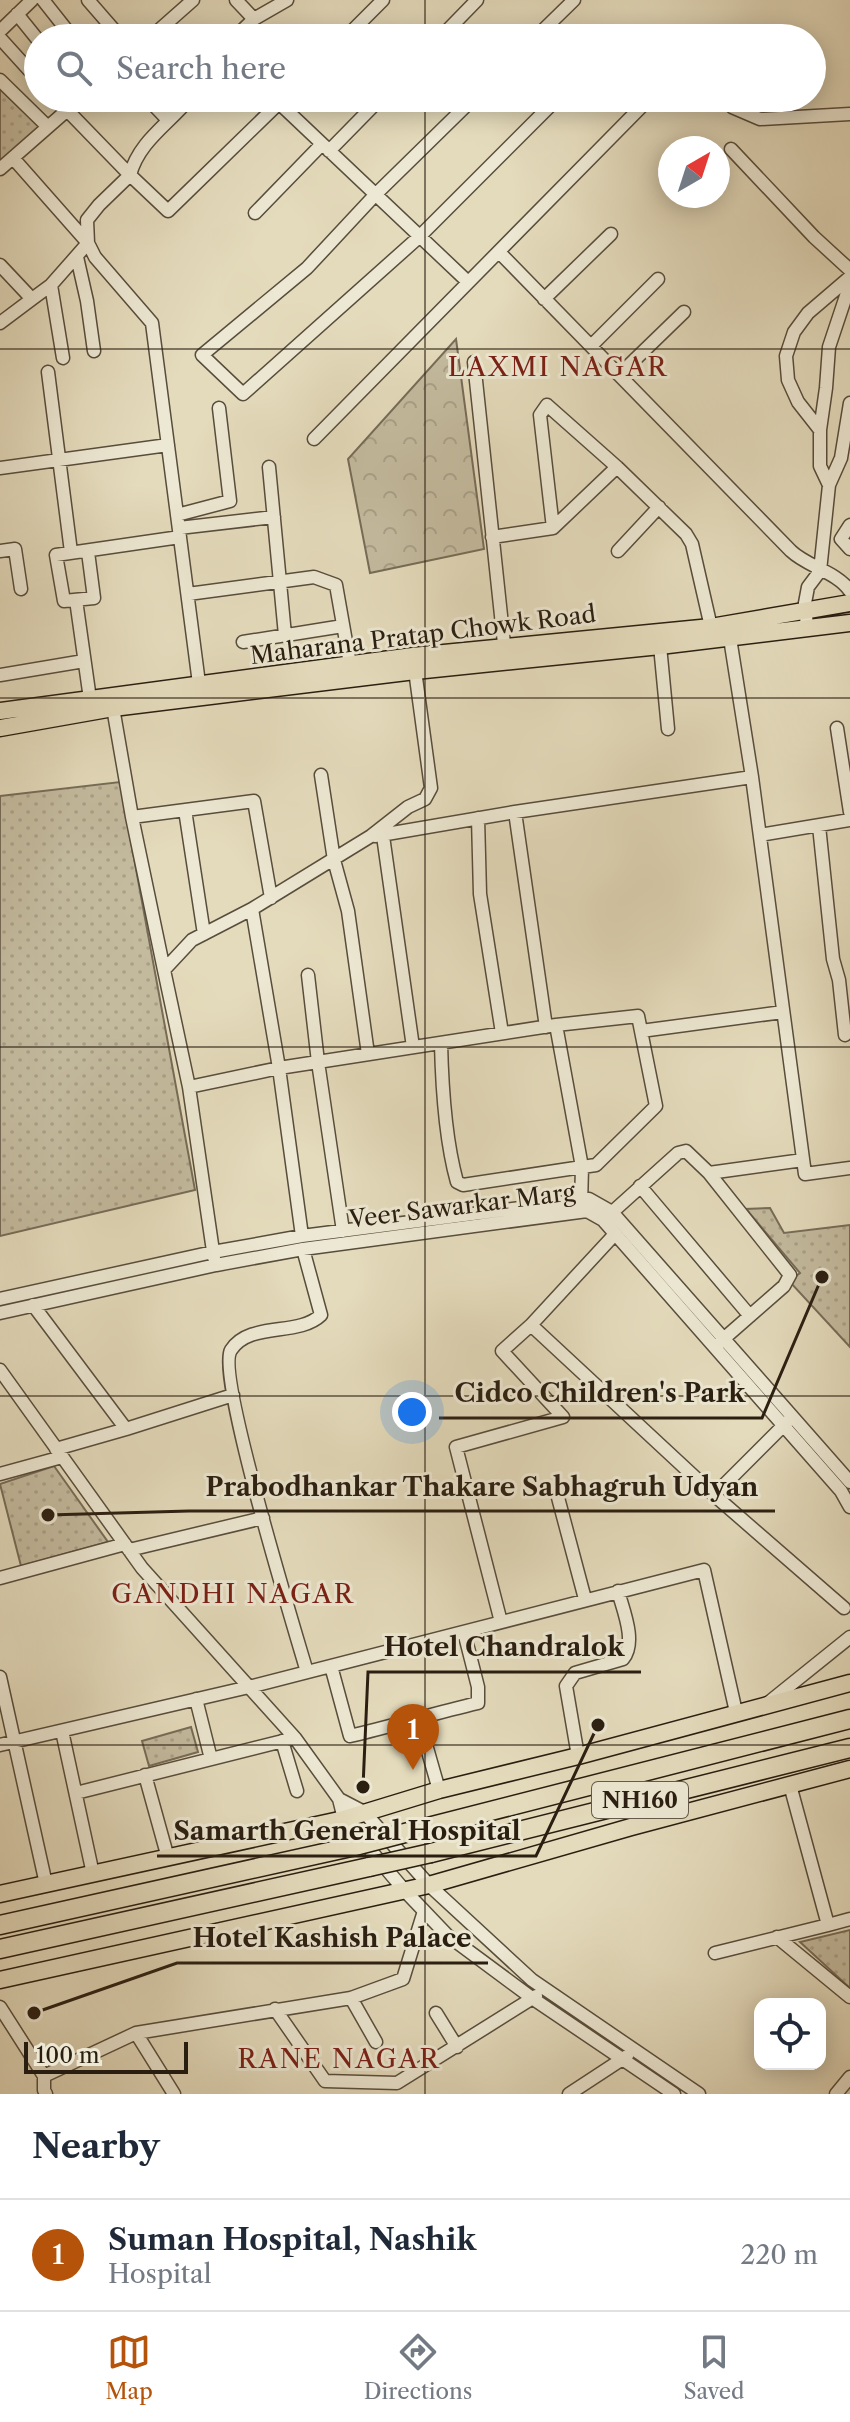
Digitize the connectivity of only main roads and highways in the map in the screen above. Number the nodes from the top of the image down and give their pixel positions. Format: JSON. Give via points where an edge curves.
{"nodes":[{"id":1,"x":850,"y":603,"type":"edge"},
{"id":2,"x":850,"y":623,"type":"edge"},
{"id":3,"x":723,"y":630,"type":"junction"},
{"id":4,"x":505,"y":654,"type":"junction"},
{"id":5,"x":414,"y":663,"type":"junction"},
{"id":6,"x":200,"y":692,"type":"junction"},
{"id":7,"x":112,"y":702,"type":"junction"},
{"id":8,"x":0,"y":711,"type":"edge"},
{"id":9,"x":0,"y":728,"type":"edge"},
{"id":10,"x":850,"y":1683,"type":"edge"},
{"id":11,"x":850,"y":1719,"type":"edge"},
{"id":12,"x":850,"y":1748,"type":"edge"},
{"id":13,"x":850,"y":1769,"type":"edge"},
{"id":14,"x":0,"y":1894,"type":"edge"},
{"id":15,"x":0,"y":1925,"type":"edge"},
{"id":16,"x":0,"y":1949,"type":"edge"},
{"id":17,"x":0,"y":1980,"type":"edge"}],
"edges":[{"from":1,"to":3,"type":"main road","name":"Maharana Pratap Chowk Road"},
{"from":2,"to":3,"type":"main road","name":"Maharana Pratap Chowk Road"},
{"from":3,"to":4,"type":"main road","name":"Maharana Pratap Chowk Road"},
{"from":3,"to":4,"type":"main road","name":"Maharana Pratap Chowk Road","via":[[660,646]]},
{"from":4,"to":5,"type":"main road","name":"Maharana Pratap Chowk Road"},
{"from":5,"to":6,"type":"main road","name":"Maharana Pratap Chowk Road"},
{"from":5,"to":6,"type":"main road","name":"Maharana Pratap Chowk Road","via":[[350,664]]},
{"from":6,"to":7,"type":"main road","name":"Maharana Pratap Chowk Road"},
{"from":7,"to":8,"type":"main road","name":"Maharana Pratap Chowk Road","via":[[90,699]]},
{"from":7,"to":9,"type":"main road","name":"Maharana Pratap Chowk Road"},
{"from":10,"to":14,"type":"main road","via":[[344,1819]]},
{"from":11,"to":15,"type":"highway","number":"NH160","bridge":true,"via":[[401,1834]]},
{"from":12,"to":16,"type":"highway","number":"NH160","bridge":true,"via":[[431,1853]]},
{"from":13,"to":17,"type":"main road","via":[[405,1891]]}]}
